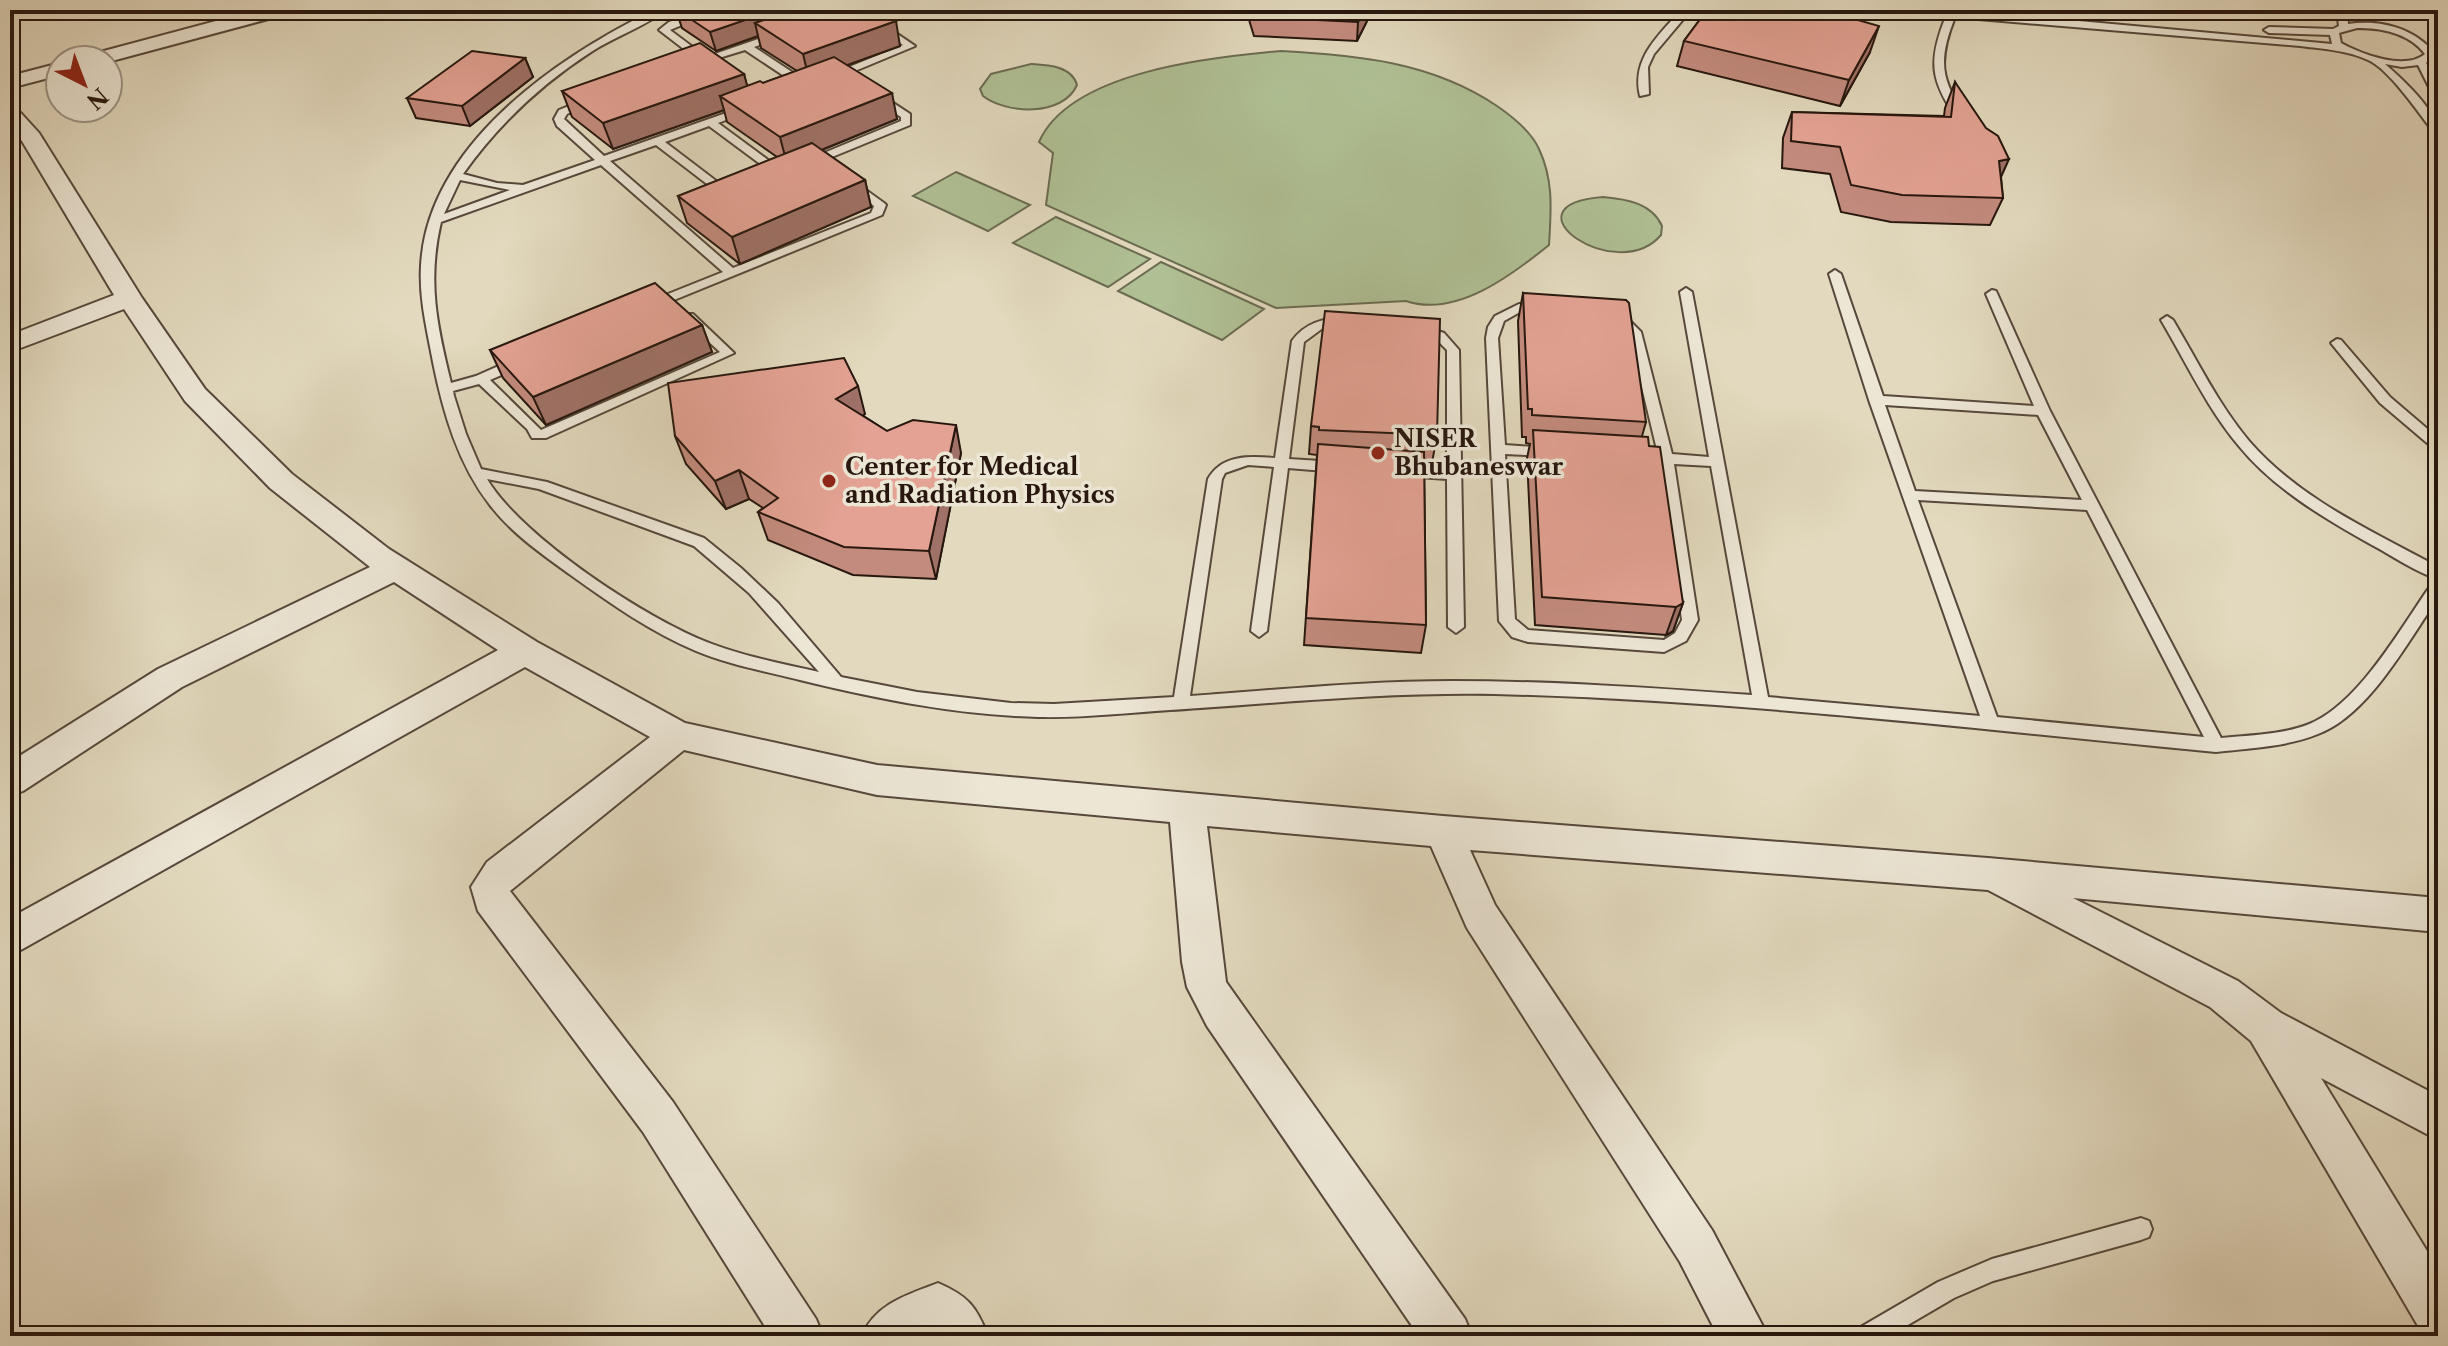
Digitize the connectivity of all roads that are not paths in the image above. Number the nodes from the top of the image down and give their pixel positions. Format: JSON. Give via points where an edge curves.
{"nodes":[{"id":1,"x":280,"y":10,"type":"edge"},
{"id":2,"x":661,"y":10,"type":"edge"},
{"id":3,"x":713,"y":10,"type":"edge"},
{"id":4,"x":854,"y":10,"type":"edge"},
{"id":5,"x":1686,"y":10,"type":"edge"},
{"id":6,"x":1904,"y":10,"type":"edge"},
{"id":7,"x":2008,"y":10,"type":"edge"},
{"id":8,"x":2342,"y":10,"type":"edge"},
{"id":9,"x":2367,"y":10,"type":"edge"},
{"id":10,"x":1952,"y":13,"type":"edge"},
{"id":11,"x":840,"y":14,"type":"edge"},
{"id":12,"x":2339,"y":29,"type":"junction"},
{"id":13,"x":2386,"y":29,"type":"junction"},
{"id":14,"x":788,"y":32,"type":"edge"},
{"id":15,"x":2414,"y":38,"type":"junction"},
{"id":16,"x":2438,"y":41,"type":"edge"},
{"id":17,"x":747,"y":47,"type":"junction"},
{"id":18,"x":2347,"y":50,"type":"junction"},
{"id":19,"x":124,"y":51,"type":"edge"},
{"id":20,"x":2429,"y":59,"type":"edge"},
{"id":21,"x":2375,"y":60,"type":"junction"},
{"id":22,"x":705,"y":61,"type":"junction"},
{"id":23,"x":690,"y":66,"type":"edge"},
{"id":24,"x":717,"y":69,"type":"edge"},
{"id":25,"x":44,"y":73,"type":"edge"},
{"id":26,"x":842,"y":73,"type":"junction"},
{"id":27,"x":10,"y":82,"type":"edge"},
{"id":28,"x":855,"y":82,"type":"edge"},
{"id":29,"x":807,"y":87,"type":"junction"},
{"id":30,"x":868,"y":91,"type":"edge"},
{"id":31,"x":793,"y":92,"type":"edge"},
{"id":32,"x":1644,"y":94,"type":"dead end"},
{"id":33,"x":2438,"y":95,"type":"edge"},
{"id":34,"x":602,"y":97,"type":"edge"},
{"id":35,"x":765,"y":102,"type":"edge"},
{"id":36,"x":10,"y":115,"type":"edge"},
{"id":37,"x":710,"y":122,"type":"junction"},
{"id":38,"x":1967,"y":125,"type":"edge"},
{"id":39,"x":2438,"y":131,"type":"edge"},
{"id":40,"x":658,"y":141,"type":"junction"},
{"id":41,"x":817,"y":159,"type":"junction"},
{"id":42,"x":602,"y":161,"type":"junction"},
{"id":43,"x":830,"y":168,"type":"edge"},
{"id":44,"x":781,"y":174,"type":"junction"},
{"id":45,"x":457,"y":176,"type":"junction"},
{"id":46,"x":842,"y":177,"type":"edge"},
{"id":47,"x":768,"y":179,"type":"edge"},
{"id":48,"x":528,"y":188,"type":"junction"},
{"id":49,"x":741,"y":190,"type":"edge"},
{"id":50,"x":728,"y":195,"type":"junction"},
{"id":51,"x":713,"y":201,"type":"edge"},
{"id":52,"x":684,"y":212,"type":"edge"},
{"id":53,"x":670,"y":218,"type":"junction"},
{"id":54,"x":437,"y":220,"type":"junction"},
{"id":55,"x":731,"y":273,"type":"junction"},
{"id":56,"x":1835,"y":274,"type":"dead end"},
{"id":57,"x":1686,"y":292,"type":"dead end"},
{"id":58,"x":1992,"y":294,"type":"dead end"},
{"id":59,"x":129,"y":298,"type":"junction"},
{"id":60,"x":669,"y":298,"type":"junction"},
{"id":61,"x":640,"y":311,"type":"edge"},
{"id":62,"x":2167,"y":320,"type":"dead end"},
{"id":63,"x":1363,"y":324,"type":"edge"},
{"id":64,"x":1406,"y":328,"type":"edge"},
{"id":65,"x":17,"y":334,"type":"edge"},
{"id":66,"x":2337,"y":343,"type":"dead end"},
{"id":67,"x":524,"y":360,"type":"edge"},
{"id":68,"x":481,"y":379,"type":"junction"},
{"id":69,"x":445,"y":389,"type":"junction"},
{"id":70,"x":1876,"y":400,"type":"junction"},
{"id":71,"x":2043,"y":411,"type":"junction"},
{"id":72,"x":2438,"y":445,"type":"edge"},
{"id":73,"x":1499,"y":449,"type":"junction"},
{"id":74,"x":1560,"y":452,"type":"edge"},
{"id":75,"x":1658,"y":458,"type":"junction"},
{"id":76,"x":1717,"y":462,"type":"junction"},
{"id":77,"x":1282,"y":463,"type":"junction"},
{"id":78,"x":1360,"y":468,"type":"edge"},
{"id":79,"x":1391,"y":470,"type":"edge"},
{"id":80,"x":475,"y":472,"type":"junction"},
{"id":81,"x":1454,"y":475,"type":"junction"},
{"id":82,"x":1909,"y":495,"type":"junction"},
{"id":83,"x":2090,"y":505,"type":"junction"},
{"id":84,"x":396,"y":568,"type":"junction"},
{"id":85,"x":2438,"y":574,"type":"edge"},
{"id":86,"x":2438,"y":586,"type":"edge"},
{"id":87,"x":1456,"y":627,"type":"dead end"},
{"id":88,"x":1259,"y":631,"type":"dead end"},
{"id":89,"x":525,"y":651,"type":"junction"},
{"id":90,"x":836,"y":683,"type":"junction"},
{"id":91,"x":1761,"y":702,"type":"junction"},
{"id":92,"x":1181,"y":703,"type":"junction"},
{"id":93,"x":1991,"y":724,"type":"junction"},
{"id":94,"x":678,"y":735,"type":"junction"},
{"id":95,"x":2216,"y":745,"type":"junction"},
{"id":96,"x":10,"y":781,"type":"edge"},
{"id":97,"x":1187,"y":808,"type":"junction"},
{"id":98,"x":1443,"y":832,"type":"junction"},
{"id":99,"x":1988,"y":874,"type":"junction"},
{"id":100,"x":2438,"y":915,"type":"edge"},
{"id":101,"x":10,"y":938,"type":"edge"},
{"id":102,"x":2266,"y":1027,"type":"junction"},
{"id":103,"x":2438,"y":1119,"type":"edge"},
{"id":104,"x":2141,"y":1229,"type":"dead end"},
{"id":105,"x":2438,"y":1314,"type":"edge"},
{"id":106,"x":799,"y":1336,"type":"edge"},
{"id":107,"x":886,"y":1336,"type":"edge"},
{"id":108,"x":964,"y":1336,"type":"edge"},
{"id":109,"x":1448,"y":1336,"type":"edge"},
{"id":110,"x":1744,"y":1336,"type":"edge"},
{"id":111,"x":1867,"y":1336,"type":"edge"}],
"edges":[{"from":1,"to":19,"type":"street"},
{"from":2,"to":45,"type":"lane","via":[[584,52],[523,97]]},
{"from":3,"to":22,"type":"lane","via":[[664,30]]},
{"from":4,"to":11,"type":"lane"},
{"from":4,"to":26,"type":"lane","via":[[910,46]]},
{"from":5,"to":32,"type":"lane","via":[[1649,53],[1643,67]]},
{"from":6,"to":10,"type":"lane"},
{"from":7,"to":12,"type":"lane","via":[[2278,31]]},
{"from":8,"to":12,"type":"lane"},
{"from":9,"to":13,"type":"lane"},
{"from":10,"to":18,"type":"lane"},
{"from":10,"to":38,"type":"lane","via":[[1936,68],[1939,84]]},
{"from":12,"to":13,"type":"lane"},
{"from":12,"to":18,"type":"lane","via":[[2337,44]]},
{"from":13,"to":15,"type":"lane"},
{"from":14,"to":17,"type":"lane"},
{"from":15,"to":16,"type":"lane"},
{"from":15,"to":20,"type":"lane","via":[[2428,50]]},
{"from":17,"to":22,"type":"lane"},
{"from":17,"to":29,"type":"lane"},
{"from":18,"to":21,"type":"lane"},
{"from":20,"to":21,"type":"lane"},
{"from":20,"to":33,"type":"lane"},
{"from":21,"to":39,"type":"lane"},
{"from":22,"to":23,"type":"lane"},
{"from":22,"to":24,"type":"lane"},
{"from":25,"to":27,"type":"street"},
{"from":26,"to":28,"type":"lane"},
{"from":26,"to":29,"type":"lane"},
{"from":29,"to":31,"type":"lane"},
{"from":30,"to":41,"type":"lane","via":[[906,116],[906,123]]},
{"from":34,"to":42,"type":"lane","via":[[573,107],[559,119]]},
{"from":35,"to":37,"type":"lane"},
{"from":36,"to":59,"type":"street","via":[[31,138]]},
{"from":37,"to":40,"type":"lane"},
{"from":37,"to":44,"type":"lane"},
{"from":40,"to":42,"type":"lane"},
{"from":40,"to":50,"type":"lane"},
{"from":41,"to":43,"type":"lane"},
{"from":41,"to":44,"type":"lane"},
{"from":42,"to":48,"type":"lane"},
{"from":42,"to":53,"type":"lane"},
{"from":44,"to":47,"type":"lane"},
{"from":45,"to":48,"type":"lane"},
{"from":45,"to":54,"type":"lane"},
{"from":46,"to":55,"type":"lane","via":[[880,205],[876,215]]},
{"from":48,"to":54,"type":"lane"},
{"from":49,"to":50,"type":"lane"},
{"from":50,"to":51,"type":"lane"},
{"from":52,"to":53,"type":"lane"},
{"from":53,"to":55,"type":"lane"},
{"from":54,"to":69,"type":"lane","via":[[427,285]]},
{"from":55,"to":60,"type":"lane"},
{"from":56,"to":70,"type":"lane"},
{"from":57,"to":76,"type":"lane"},
{"from":58,"to":71,"type":"lane"},
{"from":59,"to":65,"type":"street"},
{"from":59,"to":84,"type":"street","via":[[195,395],[281,481]]},
{"from":60,"to":61,"type":"lane"},
{"from":60,"to":68,"type":"lane","via":[[728,353],[537,435]]},
{"from":62,"to":85,"type":"lane","via":[[2227,420],[2267,467],[2340,519]]},
{"from":63,"to":77,"type":"lane","via":[[1319,324],[1298,341]]},
{"from":64,"to":81,"type":"lane","via":[[1437,333],[1453,350]]},
{"from":66,"to":72,"type":"lane","via":[[2385,400]]},
{"from":67,"to":68,"type":"lane"},
{"from":68,"to":69,"type":"lane"},
{"from":69,"to":80,"type":"lane"},
{"from":70,"to":71,"type":"lane"},
{"from":70,"to":82,"type":"lane"},
{"from":71,"to":83,"type":"lane"},
{"from":73,"to":74,"type":"lane"},
{"from":73,"to":75,"type":"lane","via":[[1494,325],[1519,308],[1607,315],[1629,324],[1635,332]]},
{"from":73,"to":75,"type":"lane","via":[[1510,628],[1528,636],[1664,646],[1686,633],[1690,620]]},
{"from":75,"to":76,"type":"lane"},
{"from":76,"to":91,"type":"lane"},
{"from":77,"to":78,"type":"lane"},
{"from":77,"to":88,"type":"lane"},
{"from":77,"to":92,"type":"lane","via":[[1233,463],[1215,479]]},
{"from":79,"to":81,"type":"lane"},
{"from":80,"to":90,"type":"lane","via":[[497,504],[538,543],[631,611],[721,654]]},
{"from":80,"to":90,"type":"lane","via":[[542,485],[699,542],[786,623]]},
{"from":81,"to":87,"type":"lane"},
{"from":82,"to":83,"type":"lane"},
{"from":82,"to":93,"type":"lane"},
{"from":83,"to":95,"type":"lane"},
{"from":84,"to":89,"type":"street"},
{"from":84,"to":96,"type":"street","via":[[168,679]]},
{"from":86,"to":95,"type":"lane","via":[[2346,711],[2324,725],[2286,737]]},
{"from":89,"to":94,"type":"street"},
{"from":89,"to":101,"type":"street"},
{"from":90,"to":92,"type":"lane","via":[[940,702],[1043,711]]},
{"from":91,"to":92,"type":"lane","via":[[1490,687]]},
{"from":91,"to":93,"type":"lane"},
{"from":93,"to":95,"type":"lane"},
{"from":94,"to":97,"type":"street","via":[[877,780]]},
{"from":94,"to":106,"type":"street","via":[[501,874],[490,887],[492,899],[658,1117]]},
{"from":97,"to":98,"type":"street"},
{"from":97,"to":109,"type":"street","via":[[1207,987]]},
{"from":98,"to":99,"type":"street"},
{"from":98,"to":110,"type":"street","via":[[1481,916],[1696,1246]]},
{"from":99,"to":100,"type":"street"},
{"from":99,"to":102,"type":"street","via":[[2224,994]]},
{"from":102,"to":103,"type":"street"},
{"from":102,"to":105,"type":"street"},
{"from":104,"to":111,"type":"lane","via":[[1992,1270]]},
{"from":107,"to":108,"type":"street","via":[[938,1307],[956,1321]]}]}
